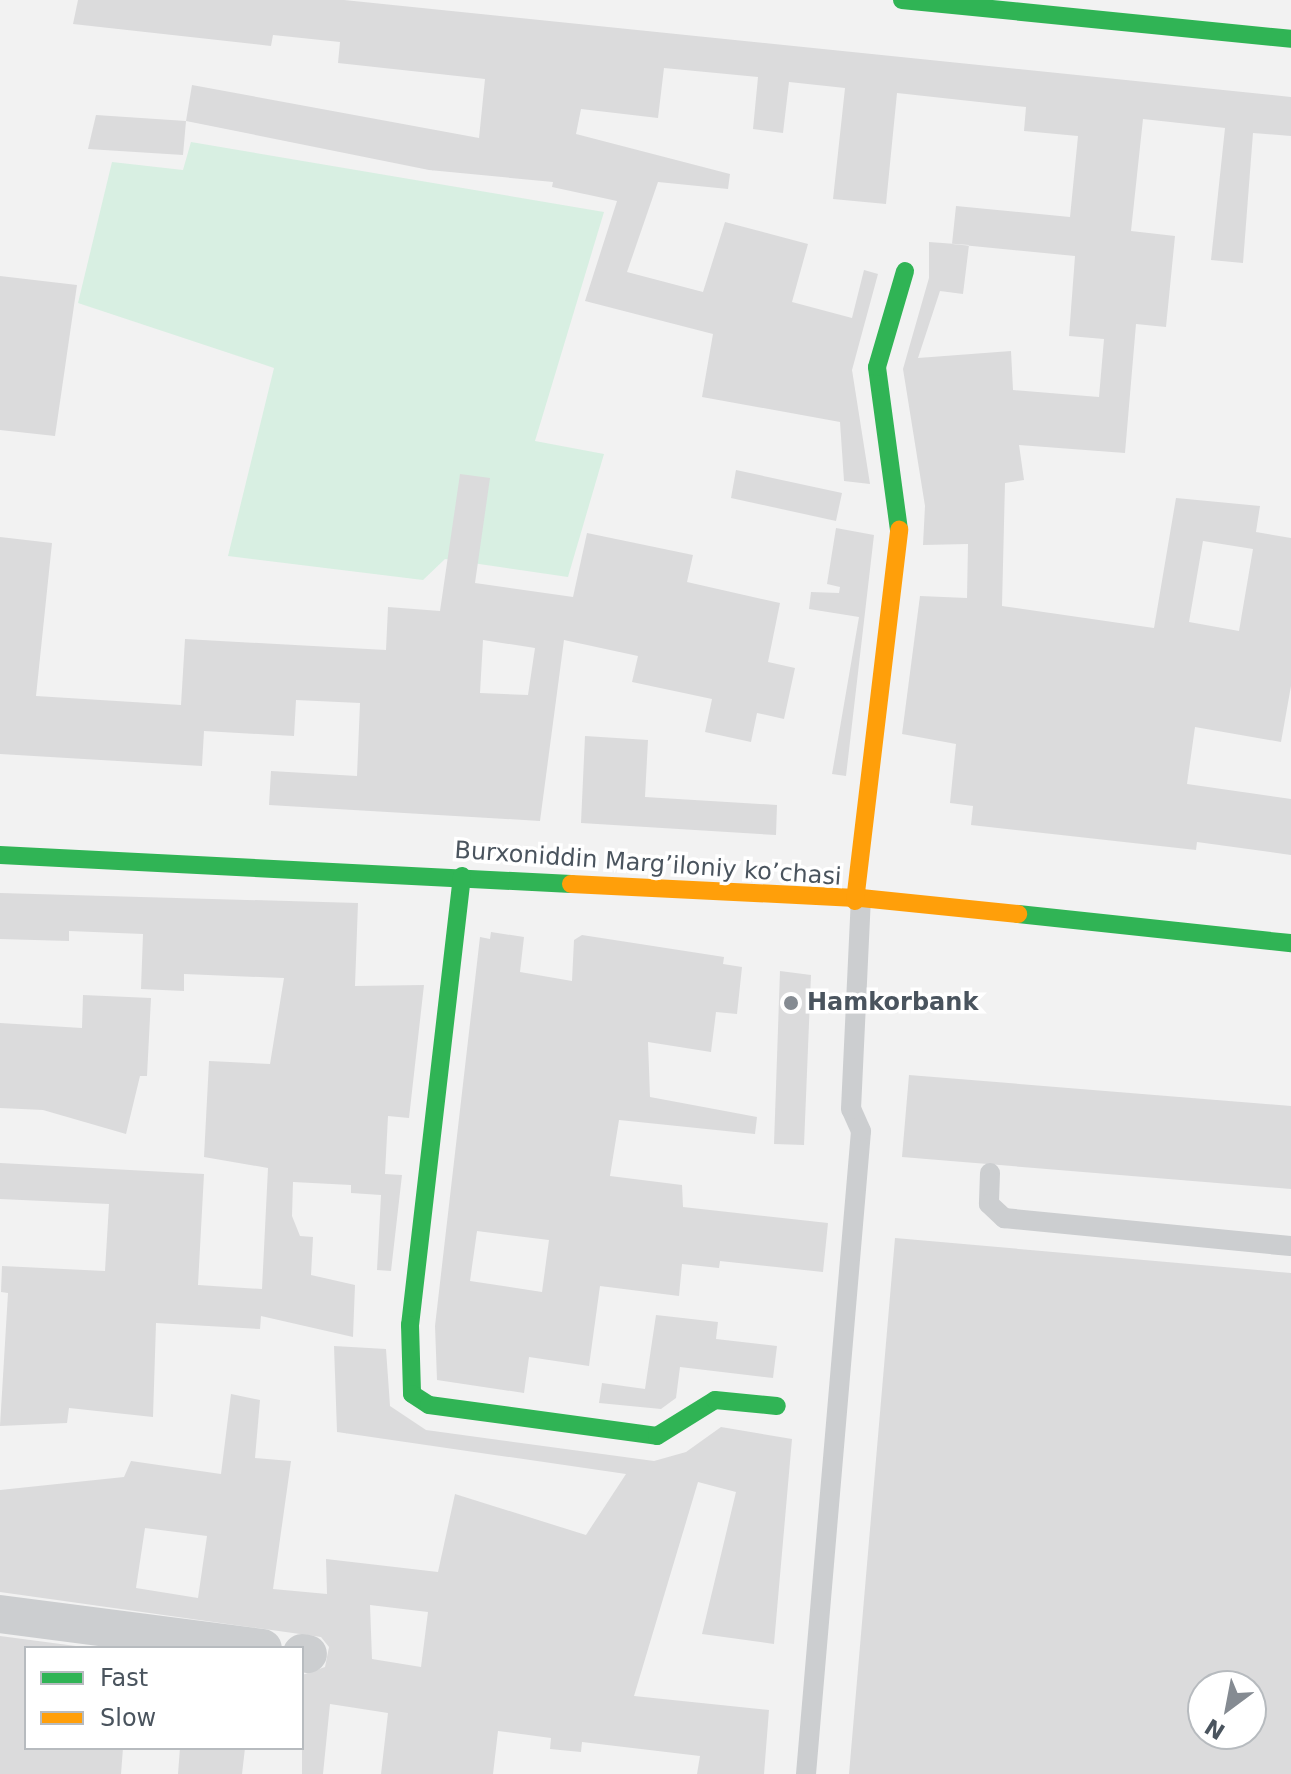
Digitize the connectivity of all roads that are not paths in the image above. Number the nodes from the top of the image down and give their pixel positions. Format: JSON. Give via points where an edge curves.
{"nodes":[{"id":1,"x":902,"y":0,"type":"edge"},
{"id":2,"x":1291,"y":39,"type":"edge"},
{"id":3,"x":905,"y":271,"type":"dead end"},
{"id":4,"x":0,"y":855,"type":"edge"},
{"id":5,"x":462,"y":876,"type":"junction"},
{"id":6,"x":858,"y":900,"type":"junction"},
{"id":7,"x":1291,"y":943,"type":"edge"},
{"id":8,"x":990,"y":1173,"type":"dead end"},
{"id":9,"x":1291,"y":1246,"type":"edge"},
{"id":10,"x":777,"y":1406,"type":"dead end"},
{"id":11,"x":0,"y":1614,"type":"edge"},
{"id":12,"x":248,"y":1646,"type":"edge"},
{"id":13,"x":806,"y":1774,"type":"edge"}],
"edges":[{"from":1,"to":2,"type":"street"},
{"from":3,"to":6,"type":"street","via":[[877,367],[900,510],[895,598]]},
{"from":4,"to":5,"type":"street","name":"Burxoniddin Marg’iloniy ko’chasi"},
{"from":5,"to":6,"type":"street","name":"Burxoniddin Marg’iloniy ko’chasi"},
{"from":5,"to":10,"type":"street","via":[[410,1325],[412,1394],[429,1405],[657,1436],[672,1432],[715,1400]]},
{"from":6,"to":7,"type":"street","name":"Burxoniddin Marg’iloniy ko’chasi"},
{"from":6,"to":13,"type":"lane","via":[[851,1109],[861,1131]]},
{"from":8,"to":9,"type":"lane","via":[[989,1204],[1004,1218]]},
{"from":11,"to":12,"type":"street"}]}
